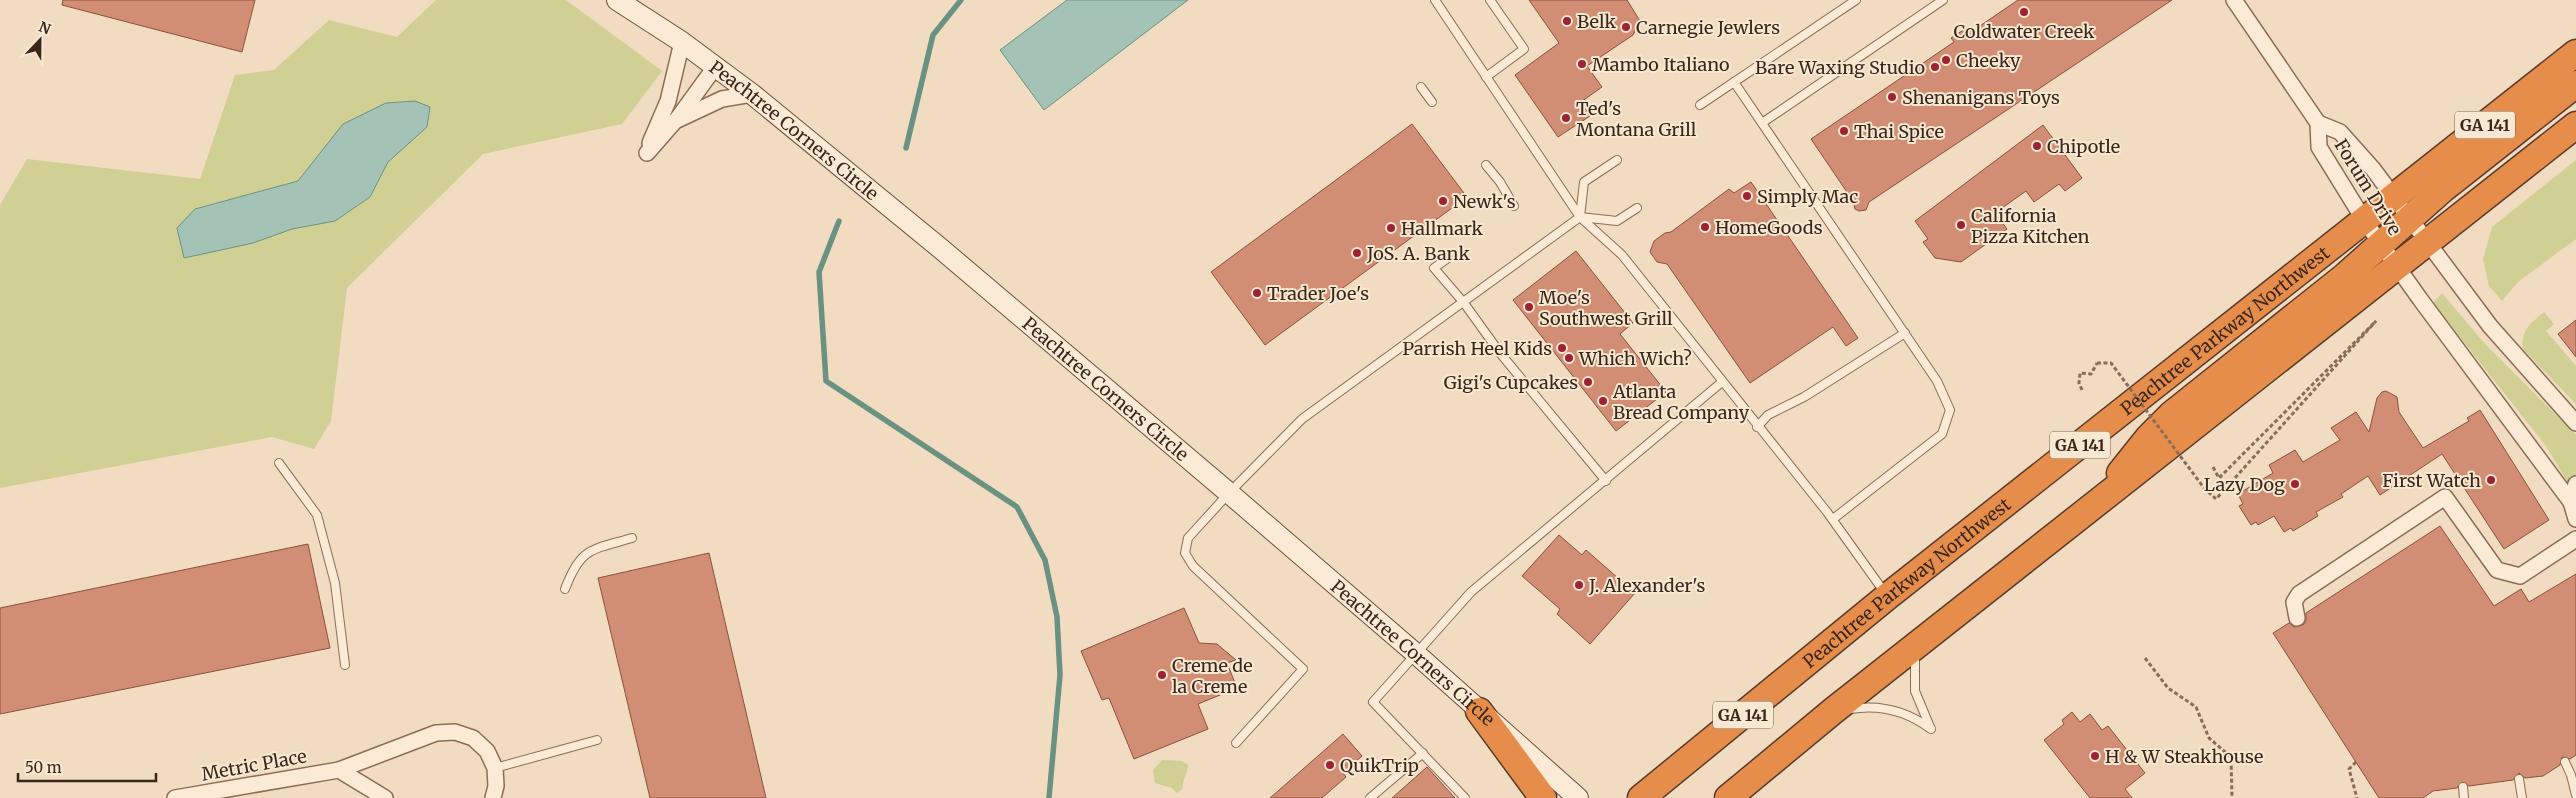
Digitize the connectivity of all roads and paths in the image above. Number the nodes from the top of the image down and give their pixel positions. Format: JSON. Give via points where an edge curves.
{"nodes":[{"id":1,"x":617,"y":0,"type":"edge"},
{"id":2,"x":1435,"y":0,"type":"edge"},
{"id":3,"x":1490,"y":0,"type":"edge"},
{"id":4,"x":1856,"y":0,"type":"edge"},
{"id":5,"x":1943,"y":0,"type":"edge"},
{"id":6,"x":2234,"y":0,"type":"edge"},
{"id":7,"x":682,"y":42,"type":"junction"},
{"id":8,"x":2576,"y":53,"type":"edge"},
{"id":9,"x":715,"y":67,"type":"junction"},
{"id":10,"x":1486,"y":77,"type":"junction"},
{"id":11,"x":1734,"y":82,"type":"junction"},
{"id":12,"x":2576,"y":84,"type":"edge"},
{"id":13,"x":1421,"y":87,"type":"dead end"},
{"id":14,"x":752,"y":94,"type":"junction"},
{"id":15,"x":1432,"y":102,"type":"dead end"},
{"id":16,"x":1700,"y":105,"type":"dead end"},
{"id":17,"x":675,"y":121,"type":"junction"},
{"id":18,"x":1762,"y":123,"type":"junction"},
{"id":19,"x":2318,"y":123,"type":"junction"},
{"id":20,"x":2576,"y":125,"type":"edge"},
{"id":21,"x":1617,"y":160,"type":"dead end"},
{"id":22,"x":1486,"y":165,"type":"dead end"},
{"id":23,"x":2394,"y":196,"type":"junction"},
{"id":24,"x":1514,"y":206,"type":"dead end"},
{"id":25,"x":1637,"y":208,"type":"dead end"},
{"id":26,"x":1580,"y":217,"type":"junction"},
{"id":27,"x":2409,"y":218,"type":"junction"},
{"id":28,"x":2364,"y":220,"type":"junction"},
{"id":29,"x":2429,"y":242,"type":"junction"},
{"id":30,"x":2381,"y":244,"type":"junction"},
{"id":31,"x":1448,"y":258,"type":"dead end"},
{"id":32,"x":2396,"y":267,"type":"junction"},
{"id":33,"x":1464,"y":304,"type":"junction"},
{"id":34,"x":1905,"y":333,"type":"junction"},
{"id":35,"x":1722,"y":382,"type":"junction"},
{"id":36,"x":2082,"y":390,"type":"dead end"},
{"id":37,"x":2576,"y":423,"type":"edge"},
{"id":38,"x":1757,"y":427,"type":"junction"},
{"id":39,"x":279,"y":462,"type":"dead end"},
{"id":40,"x":2213,"y":467,"type":"dead end"},
{"id":41,"x":1606,"y":481,"type":"junction"},
{"id":42,"x":2576,"y":484,"type":"edge"},
{"id":43,"x":1229,"y":493,"type":"junction"},
{"id":44,"x":2571,"y":502,"type":"junction"},
{"id":45,"x":2097,"y":504,"type":"junction"},
{"id":46,"x":2576,"y":518,"type":"edge"},
{"id":47,"x":1833,"y":519,"type":"junction"},
{"id":48,"x":632,"y":538,"type":"dead end"},
{"id":49,"x":2576,"y":539,"type":"edge"},
{"id":50,"x":565,"y":589,"type":"dead end"},
{"id":51,"x":1888,"y":596,"type":"junction"},
{"id":52,"x":2297,"y":618,"type":"dead end"},
{"id":53,"x":1916,"y":646,"type":"junction"},
{"id":54,"x":1415,"y":653,"type":"junction"},
{"id":55,"x":2145,"y":658,"type":"dead end"},
{"id":56,"x":345,"y":665,"type":"dead end"},
{"id":57,"x":1479,"y":711,"type":"junction"},
{"id":58,"x":1833,"y":711,"type":"junction"},
{"id":59,"x":597,"y":740,"type":"dead end"},
{"id":60,"x":1236,"y":743,"type":"dead end"},
{"id":61,"x":1423,"y":753,"type":"junction"},
{"id":62,"x":2356,"y":762,"type":"dead end"},
{"id":63,"x":2565,"y":762,"type":"dead end"},
{"id":64,"x":495,"y":768,"type":"junction"},
{"id":65,"x":338,"y":770,"type":"junction"},
{"id":66,"x":2518,"y":779,"type":"dead end"},
{"id":67,"x":2463,"y":787,"type":"dead end"},
{"id":68,"x":223,"y":793,"type":"edge"},
{"id":69,"x":2576,"y":795,"type":"edge"},
{"id":70,"x":175,"y":798,"type":"edge"},
{"id":71,"x":385,"y":798,"type":"edge"},
{"id":72,"x":492,"y":798,"type":"edge"},
{"id":73,"x":1370,"y":798,"type":"edge"},
{"id":74,"x":1465,"y":798,"type":"edge"},
{"id":75,"x":1543,"y":798,"type":"edge"},
{"id":76,"x":1578,"y":798,"type":"edge"},
{"id":77,"x":1641,"y":798,"type":"edge"},
{"id":78,"x":1728,"y":798,"type":"edge"},
{"id":79,"x":2232,"y":798,"type":"edge"},
{"id":80,"x":2357,"y":798,"type":"edge"},
{"id":81,"x":2464,"y":798,"type":"edge"},
{"id":82,"x":2522,"y":798,"type":"edge"}],
"edges":[{"from":1,"to":7,"type":"street","name":"Peachtree Corners Circle"},
{"from":2,"to":10,"type":"lane"},
{"from":3,"to":10,"type":"lane","via":[[1524,49]]},
{"from":4,"to":11,"type":"lane"},
{"from":5,"to":18,"type":"lane"},
{"from":6,"to":19,"type":"street"},
{"from":7,"to":9,"type":"street","name":"Peachtree Corners Circle"},
{"from":7,"to":17,"type":"street","via":[[668,101],[647,153]]},
{"from":8,"to":23,"type":"highway","name":"Peachtree Parkway Northwest","number":"GA 141"},
{"from":9,"to":14,"type":"street","name":"Peachtree Corners Circle"},
{"from":9,"to":17,"type":"street"},
{"from":10,"to":26,"type":"lane"},
{"from":11,"to":16,"type":"lane"},
{"from":11,"to":18,"type":"lane"},
{"from":12,"to":27,"type":"highway"},
{"from":13,"to":15,"type":"lane"},
{"from":14,"to":17,"type":"street","via":[[722,99]]},
{"from":14,"to":43,"type":"street","name":"Peachtree Corners Circle"},
{"from":18,"to":34,"type":"lane"},
{"from":19,"to":23,"type":"street","name":"Forum Drive","via":[[2340,132]]},
{"from":19,"to":28,"type":"street","name":"Forum Drive","via":[[2319,147]]},
{"from":20,"to":29,"type":"highway","number":"GA 141"},
{"from":21,"to":26,"type":"lane","via":[[1584,182]]},
{"from":22,"to":24,"type":"lane"},
{"from":23,"to":27,"type":"street","name":"Forum Drive"},
{"from":23,"to":28,"type":"highway","name":"Peachtree Parkway Northwest","number":"GA 141"},
{"from":25,"to":26,"type":"lane","via":[[1617,221]]},
{"from":26,"to":33,"type":"lane"},
{"from":26,"to":35,"type":"lane","via":[[1622,255]]},
{"from":27,"to":29,"type":"street","name":"Forum Drive"},
{"from":27,"to":30,"type":"highway"},
{"from":28,"to":30,"type":"street","name":"Forum Drive"},
{"from":28,"to":51,"type":"highway","name":"Peachtree Parkway Northwest","number":"GA 141"},
{"from":29,"to":32,"type":"highway","number":"GA 141"},
{"from":29,"to":37,"type":"street","name":"Forum Drive","via":[[2490,326]]},
{"from":30,"to":32,"type":"street","name":"Forum Drive"},
{"from":30,"to":45,"type":"highway","via":[[2172,414],[2143,444]]},
{"from":31,"to":33,"type":"lane","via":[[1434,268]]},
{"from":32,"to":44,"type":"street","name":"Forum Drive"},
{"from":32,"to":45,"type":"highway","number":"GA 141"},
{"from":33,"to":41,"type":"lane","via":[[1500,353]]},
{"from":33,"to":43,"type":"lane","via":[[1302,419]]},
{"from":34,"to":38,"type":"lane","via":[[1804,397],[1768,415]]},
{"from":34,"to":47,"type":"lane","via":[[1937,381],[1950,410],[1942,434]]},
{"from":35,"to":38,"type":"lane"},
{"from":35,"to":41,"type":"lane"},
{"from":36,"to":40,"type":"path","bridge":true,"via":[[2080,373],[2091,374],[2097,363],[2111,363],[2204,488],[2216,499],[2376,321],[2219,478]]},
{"from":38,"to":47,"type":"lane"},
{"from":39,"to":56,"type":"lane","via":[[317,516],[335,583]]},
{"from":41,"to":54,"type":"lane","via":[[1471,592]]},
{"from":42,"to":44,"type":"street"},
{"from":43,"to":54,"type":"street","name":"Peachtree Corners Circle"},
{"from":43,"to":60,"type":"lane","via":[[1188,538],[1185,553],[1194,566],[1303,669]]},
{"from":44,"to":46,"type":"street"},
{"from":45,"to":53,"type":"highway","number":"GA 141"},
{"from":47,"to":51,"type":"lane"},
{"from":48,"to":50,"type":"lane","via":[[590,550],[574,566]]},
{"from":49,"to":52,"type":"street","via":[[2520,576],[2497,570],[2445,497],[2299,594],[2294,602]]},
{"from":51,"to":77,"type":"highway","name":"Peachtree Parkway Northwest","number":"GA 141"},
{"from":53,"to":58,"type":"highway","number":"GA 141"},
{"from":53,"to":58,"type":"lane","via":[[1915,691],[1931,729],[1915,717],[1878,706]]},
{"from":54,"to":57,"type":"street","name":"Peachtree Corners Circle"},
{"from":54,"to":61,"type":"lane","via":[[1373,702]]},
{"from":55,"to":79,"type":"path","via":[[2168,688],[2196,707],[2209,738],[2232,757]]},
{"from":57,"to":75,"type":"highway"},
{"from":57,"to":76,"type":"street","name":"Peachtree Corners Circle"},
{"from":58,"to":78,"type":"highway","number":"GA 141"},
{"from":59,"to":64,"type":"lane"},
{"from":61,"to":73,"type":"lane"},
{"from":61,"to":74,"type":"lane"},
{"from":62,"to":80,"type":"path","via":[[2349,769]]},
{"from":63,"to":69,"type":"lane","via":[[2572,775]]},
{"from":64,"to":65,"type":"street","name":"Metric Place","via":[[487,751],[473,738],[455,732],[436,733]]},
{"from":64,"to":72,"type":"street","via":[[496,786]]},
{"from":65,"to":68,"type":"street","name":"Metric Place"},
{"from":65,"to":71,"type":"street"},
{"from":66,"to":82,"type":"lane"},
{"from":67,"to":81,"type":"lane"},
{"from":68,"to":70,"type":"street","name":"Metric Place"}]}
